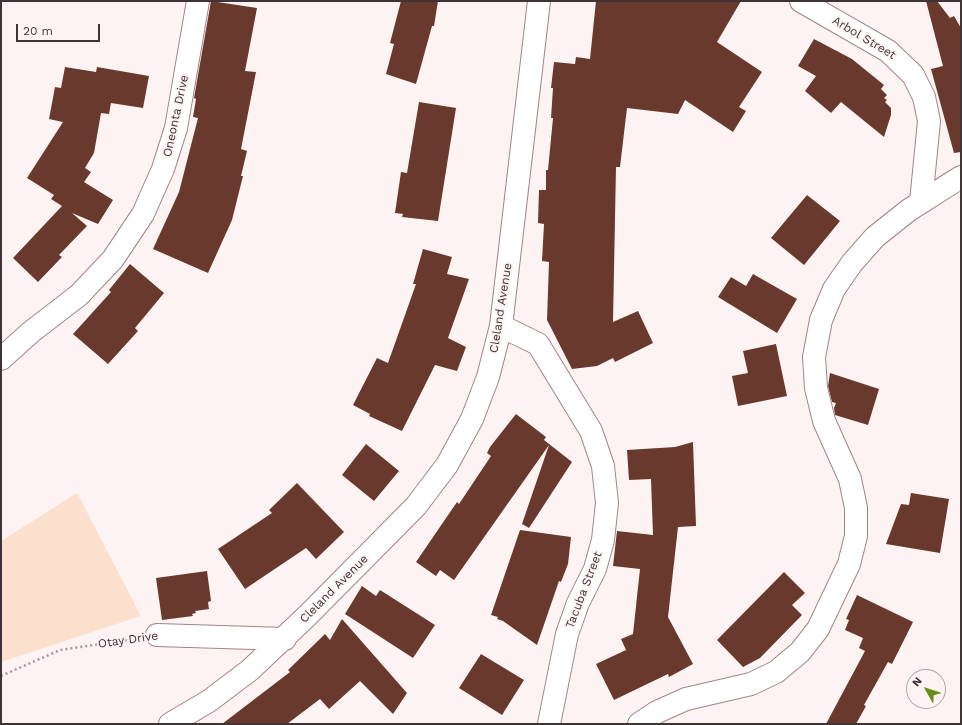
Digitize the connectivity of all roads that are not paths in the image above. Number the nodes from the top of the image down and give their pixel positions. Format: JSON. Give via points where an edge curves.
{"nodes":[{"id":1,"x":198,"y":1,"type":"edge"},
{"id":2,"x":539,"y":1,"type":"edge"},
{"id":3,"x":801,"y":1,"type":"edge"},
{"id":4,"x":961,"y":177,"type":"edge"},
{"id":5,"x":921,"y":202,"type":"junction"},
{"id":6,"x":501,"y":326,"type":"junction"},
{"id":7,"x":1,"y":359,"type":"edge"},
{"id":8,"x":157,"y":635,"type":"road end"},
{"id":9,"x":285,"y":639,"type":"junction"},
{"id":10,"x":170,"y":724,"type":"edge"},
{"id":11,"x":549,"y":724,"type":"edge"},
{"id":12,"x":639,"y":724,"type":"edge"}],
"edges":[{"from":1,"to":7,"type":"street","name":"Oneonta Drive","via":[[176,128],[163,169],[143,214],[113,259],[79,295]]},
{"from":2,"to":6,"type":"street","name":"Cleland Avenue"},
{"from":3,"to":5,"type":"street","name":"Arbol Street","via":[[888,51],[913,75],[924,97],[929,121]]},
{"from":4,"to":5,"type":"street"},
{"from":5,"to":12,"type":"street","via":[[875,237],[852,263],[834,289],[821,320],[814,357],[816,388],[824,421],[850,478],[856,508],[856,536],[849,564],[818,629],[800,652],[776,672],[751,684],[686,699],[657,712]]},
{"from":6,"to":9,"type":"street","name":"Cleland Avenue","via":[[488,377],[472,419],[447,465],[416,506]]},
{"from":6,"to":11,"type":"street","name":"Tacuba Street","via":[[538,344],[591,431],[603,466],[607,503],[603,540],[595,569],[578,603],[567,634]]},
{"from":8,"to":9,"type":"street","name":"Otay Drive"},
{"from":9,"to":10,"type":"street","name":"Cleland Avenue","via":[[209,701]]}]}
